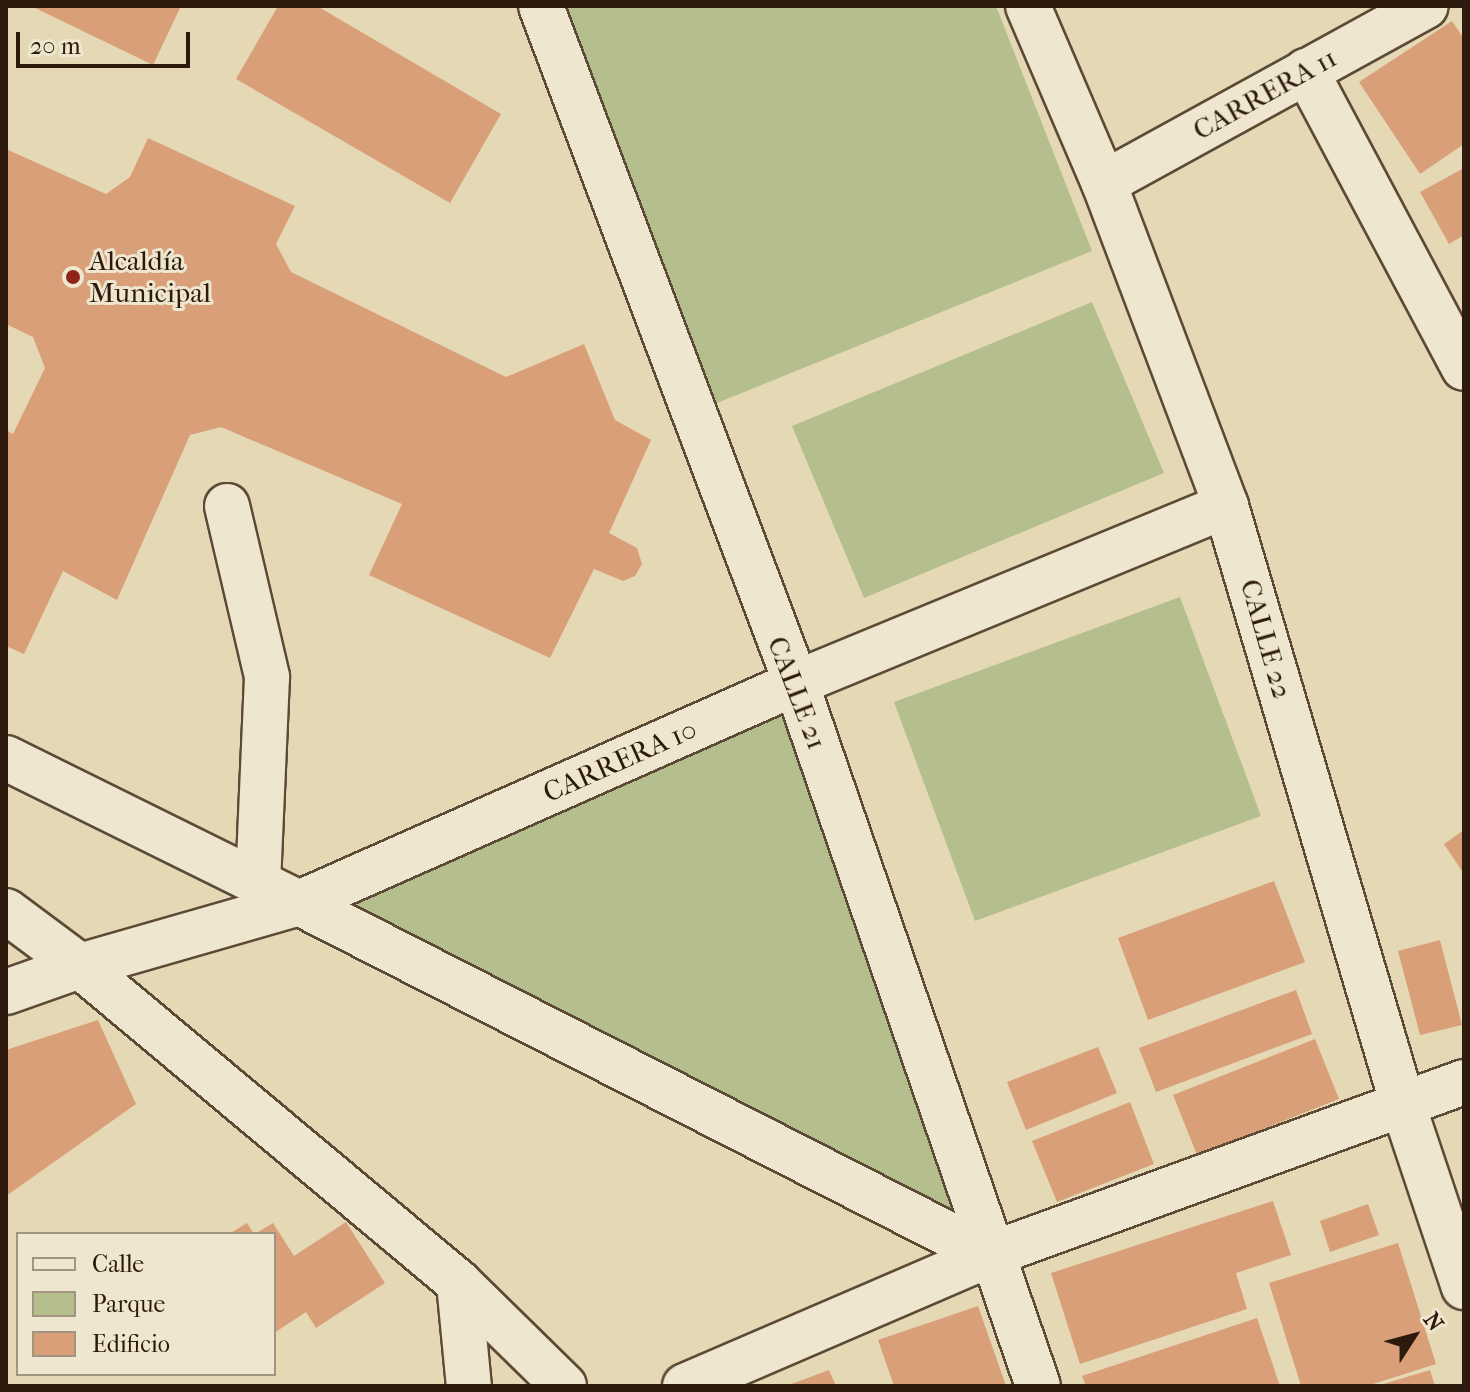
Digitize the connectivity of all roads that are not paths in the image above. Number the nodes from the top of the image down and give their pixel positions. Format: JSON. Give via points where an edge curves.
{"nodes":[{"id":1,"x":541,"y":6,"type":"edge"},
{"id":2,"x":1028,"y":6,"type":"edge"},
{"id":3,"x":1426,"y":6,"type":"edge"},
{"id":4,"x":1306,"y":71,"type":"junction"},
{"id":5,"x":1104,"y":183,"type":"junction"},
{"id":6,"x":1464,"y":368,"type":"edge"},
{"id":7,"x":227,"y":506,"type":"dead end"},
{"id":8,"x":1226,"y":506,"type":"junction"},
{"id":9,"x":796,"y":683,"type":"junction"},
{"id":10,"x":6,"y":758,"type":"edge"},
{"id":11,"x":258,"y":883,"type":"junction"},
{"id":12,"x":299,"y":903,"type":"junction"},
{"id":13,"x":6,"y":911,"type":"edge"},
{"id":14,"x":80,"y":966,"type":"junction"},
{"id":15,"x":6,"y":992,"type":"edge"},
{"id":16,"x":1464,"y":1082,"type":"edge"},
{"id":17,"x":1403,"y":1105,"type":"junction"},
{"id":18,"x":989,"y":1255,"type":"junction"},
{"id":19,"x":459,"y":1283,"type":"junction"},
{"id":20,"x":1464,"y":1287,"type":"edge"},
{"id":21,"x":469,"y":1386,"type":"edge"},
{"id":22,"x":564,"y":1386,"type":"edge"},
{"id":23,"x":685,"y":1386,"type":"edge"},
{"id":24,"x":1038,"y":1386,"type":"edge"}],
"edges":[{"from":1,"to":9,"type":"street","name":"CALLE 21"},
{"from":2,"to":5,"type":"street","name":"CALLE 22"},
{"from":3,"to":4,"type":"street","name":"CARRERA 11"},
{"from":4,"to":5,"type":"street","name":"CARRERA 11"},
{"from":4,"to":6,"type":"street"},
{"from":5,"to":8,"type":"street","name":"CALLE 22"},
{"from":7,"to":11,"type":"street","via":[[267,677]]},
{"from":8,"to":9,"type":"street","name":"CARRERA 10"},
{"from":8,"to":17,"type":"street","name":"CALLE 22"},
{"from":9,"to":12,"type":"street","name":"CARRERA 10"},
{"from":9,"to":18,"type":"street","name":"CALLE 21"},
{"from":10,"to":11,"type":"street"},
{"from":11,"to":12,"type":"street"},
{"from":12,"to":14,"type":"street","name":"CARRERA 10"},
{"from":12,"to":18,"type":"street"},
{"from":13,"to":14,"type":"street"},
{"from":14,"to":15,"type":"street","name":"CARRERA 10"},
{"from":14,"to":19,"type":"street"},
{"from":16,"to":17,"type":"street"},
{"from":17,"to":18,"type":"street"},
{"from":17,"to":20,"type":"street","name":"CALLE 22"},
{"from":18,"to":23,"type":"street"},
{"from":18,"to":24,"type":"street","name":"CALLE 21"},
{"from":19,"to":21,"type":"street"},
{"from":19,"to":22,"type":"street"}]}
